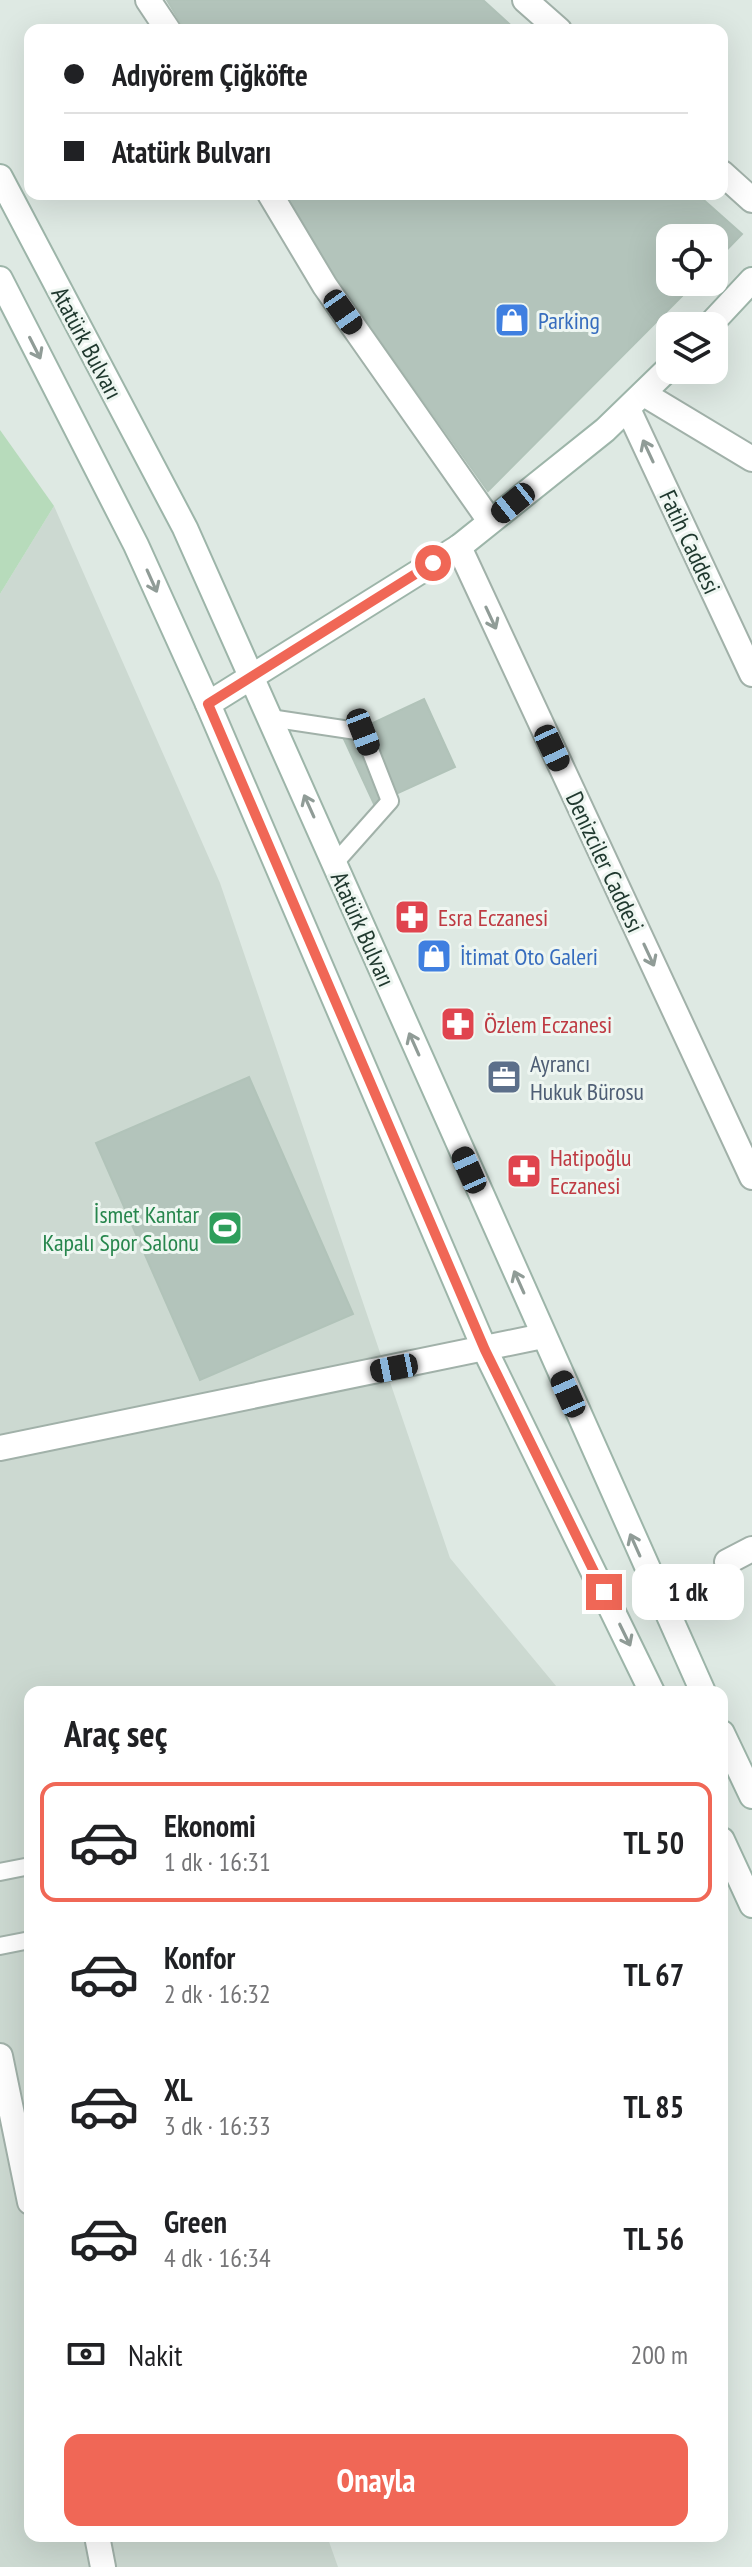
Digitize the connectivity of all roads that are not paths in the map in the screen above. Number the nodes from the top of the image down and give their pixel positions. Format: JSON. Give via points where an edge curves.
{"nodes":[{"id":1,"x":148,"y":0,"type":"edge"},
{"id":2,"x":525,"y":0,"type":"edge"},
{"id":3,"x":164,"y":24,"type":"edge"},
{"id":4,"x":552,"y":24,"type":"edge"},
{"id":5,"x":0,"y":177,"type":"edge"},
{"id":6,"x":728,"y":178,"type":"edge"},
{"id":7,"x":274,"y":200,"type":"edge"},
{"id":8,"x":752,"y":200,"type":"edge"},
{"id":9,"x":0,"y":279,"type":"edge"},
{"id":10,"x":752,"y":280,"type":"edge"},
{"id":11,"x":722,"y":312,"type":"edge"},
{"id":12,"x":656,"y":381,"type":"edge"},
{"id":13,"x":636,"y":401,"type":"junction"},
{"id":14,"x":752,"y":459,"type":"edge"},
{"id":15,"x":490,"y":521,"type":"junction"},
{"id":16,"x":459,"y":547,"type":"junction"},
{"id":17,"x":752,"y":674,"type":"edge"},
{"id":18,"x":251,"y":675,"type":"junction"},
{"id":19,"x":208,"y":704,"type":"junction"},
{"id":20,"x":270,"y":718,"type":"junction"},
{"id":21,"x":334,"y":864,"type":"junction"},
{"id":22,"x":752,"y":1177,"type":"edge"},
{"id":23,"x":543,"y":1336,"type":"junction"},
{"id":24,"x":485,"y":1350,"type":"junction"},
{"id":25,"x":0,"y":1448,"type":"edge"},
{"id":26,"x":752,"y":1549,"type":"edge"},
{"id":27,"x":727,"y":1562,"type":"dead end"},
{"id":28,"x":649,"y":1686,"type":"edge"},
{"id":29,"x":700,"y":1686,"type":"edge"},
{"id":30,"x":728,"y":1746,"type":"edge"},
{"id":31,"x":752,"y":1796,"type":"edge"},
{"id":32,"x":728,"y":1853,"type":"edge"},
{"id":33,"x":24,"y":1867,"type":"edge"},
{"id":34,"x":0,"y":1872,"type":"edge"},
{"id":35,"x":752,"y":1905,"type":"edge"},
{"id":36,"x":24,"y":1941,"type":"edge"},
{"id":37,"x":0,"y":1946,"type":"edge"},
{"id":38,"x":0,"y":2056,"type":"edge"},
{"id":39,"x":24,"y":2173,"type":"edge"},
{"id":40,"x":98,"y":2542,"type":"edge"},
{"id":41,"x":103,"y":2567,"type":"edge"}],
"edges":[{"from":1,"to":3,"type":"main road"},
{"from":2,"to":4,"type":"main road"},
{"from":5,"to":18,"type":"main road","name":"Atatürk Bulvarı","via":[[185,528]]},
{"from":6,"to":8,"type":"main road"},
{"from":7,"to":15,"type":"main road","via":[[325,286]]},
{"from":9,"to":19,"type":"main road","name":"Atatürk Bulvarı","one_way":true,"via":[[136,545]]},
{"from":10,"to":11,"type":"main road"},
{"from":12,"to":13,"type":"main road"},
{"from":13,"to":14,"type":"main road"},
{"from":13,"to":15,"type":"main road"},
{"from":17,"to":13,"type":"main road","name":"Fatih Caddesi","one_way":true},
{"from":15,"to":16,"type":"main road"},
{"from":16,"to":18,"type":"main road"},
{"from":16,"to":22,"type":"main road","name":"Denizciler Caddesi","one_way":true},
{"from":18,"to":19,"type":"main road"},
{"from":18,"to":20,"type":"main road","name":"Atatürk Bulvarı"},
{"from":19,"to":24,"type":"main road","name":"Atatürk Bulvarı"},
{"from":21,"to":20,"type":"main road","name":"Atatürk Bulvarı","one_way":true},
{"from":20,"to":21,"type":"lane","via":[[363,732],[390,801]]},
{"from":23,"to":21,"type":"main road","name":"Atatürk Bulvarı","one_way":true},
{"from":23,"to":24,"type":"main road"},
{"from":29,"to":23,"type":"main road","name":"Atatürk Bulvarı","one_way":true},
{"from":24,"to":25,"type":"main road"},
{"from":24,"to":28,"type":"main road","name":"Atatürk Bulvarı","one_way":true},
{"from":26,"to":27,"type":"main road"},
{"from":30,"to":31,"type":"main road"},
{"from":32,"to":35,"type":"main road"},
{"from":33,"to":34,"type":"lane"},
{"from":36,"to":37,"type":"lane"},
{"from":38,"to":39,"type":"main road"},
{"from":40,"to":41,"type":"main road"}]}
